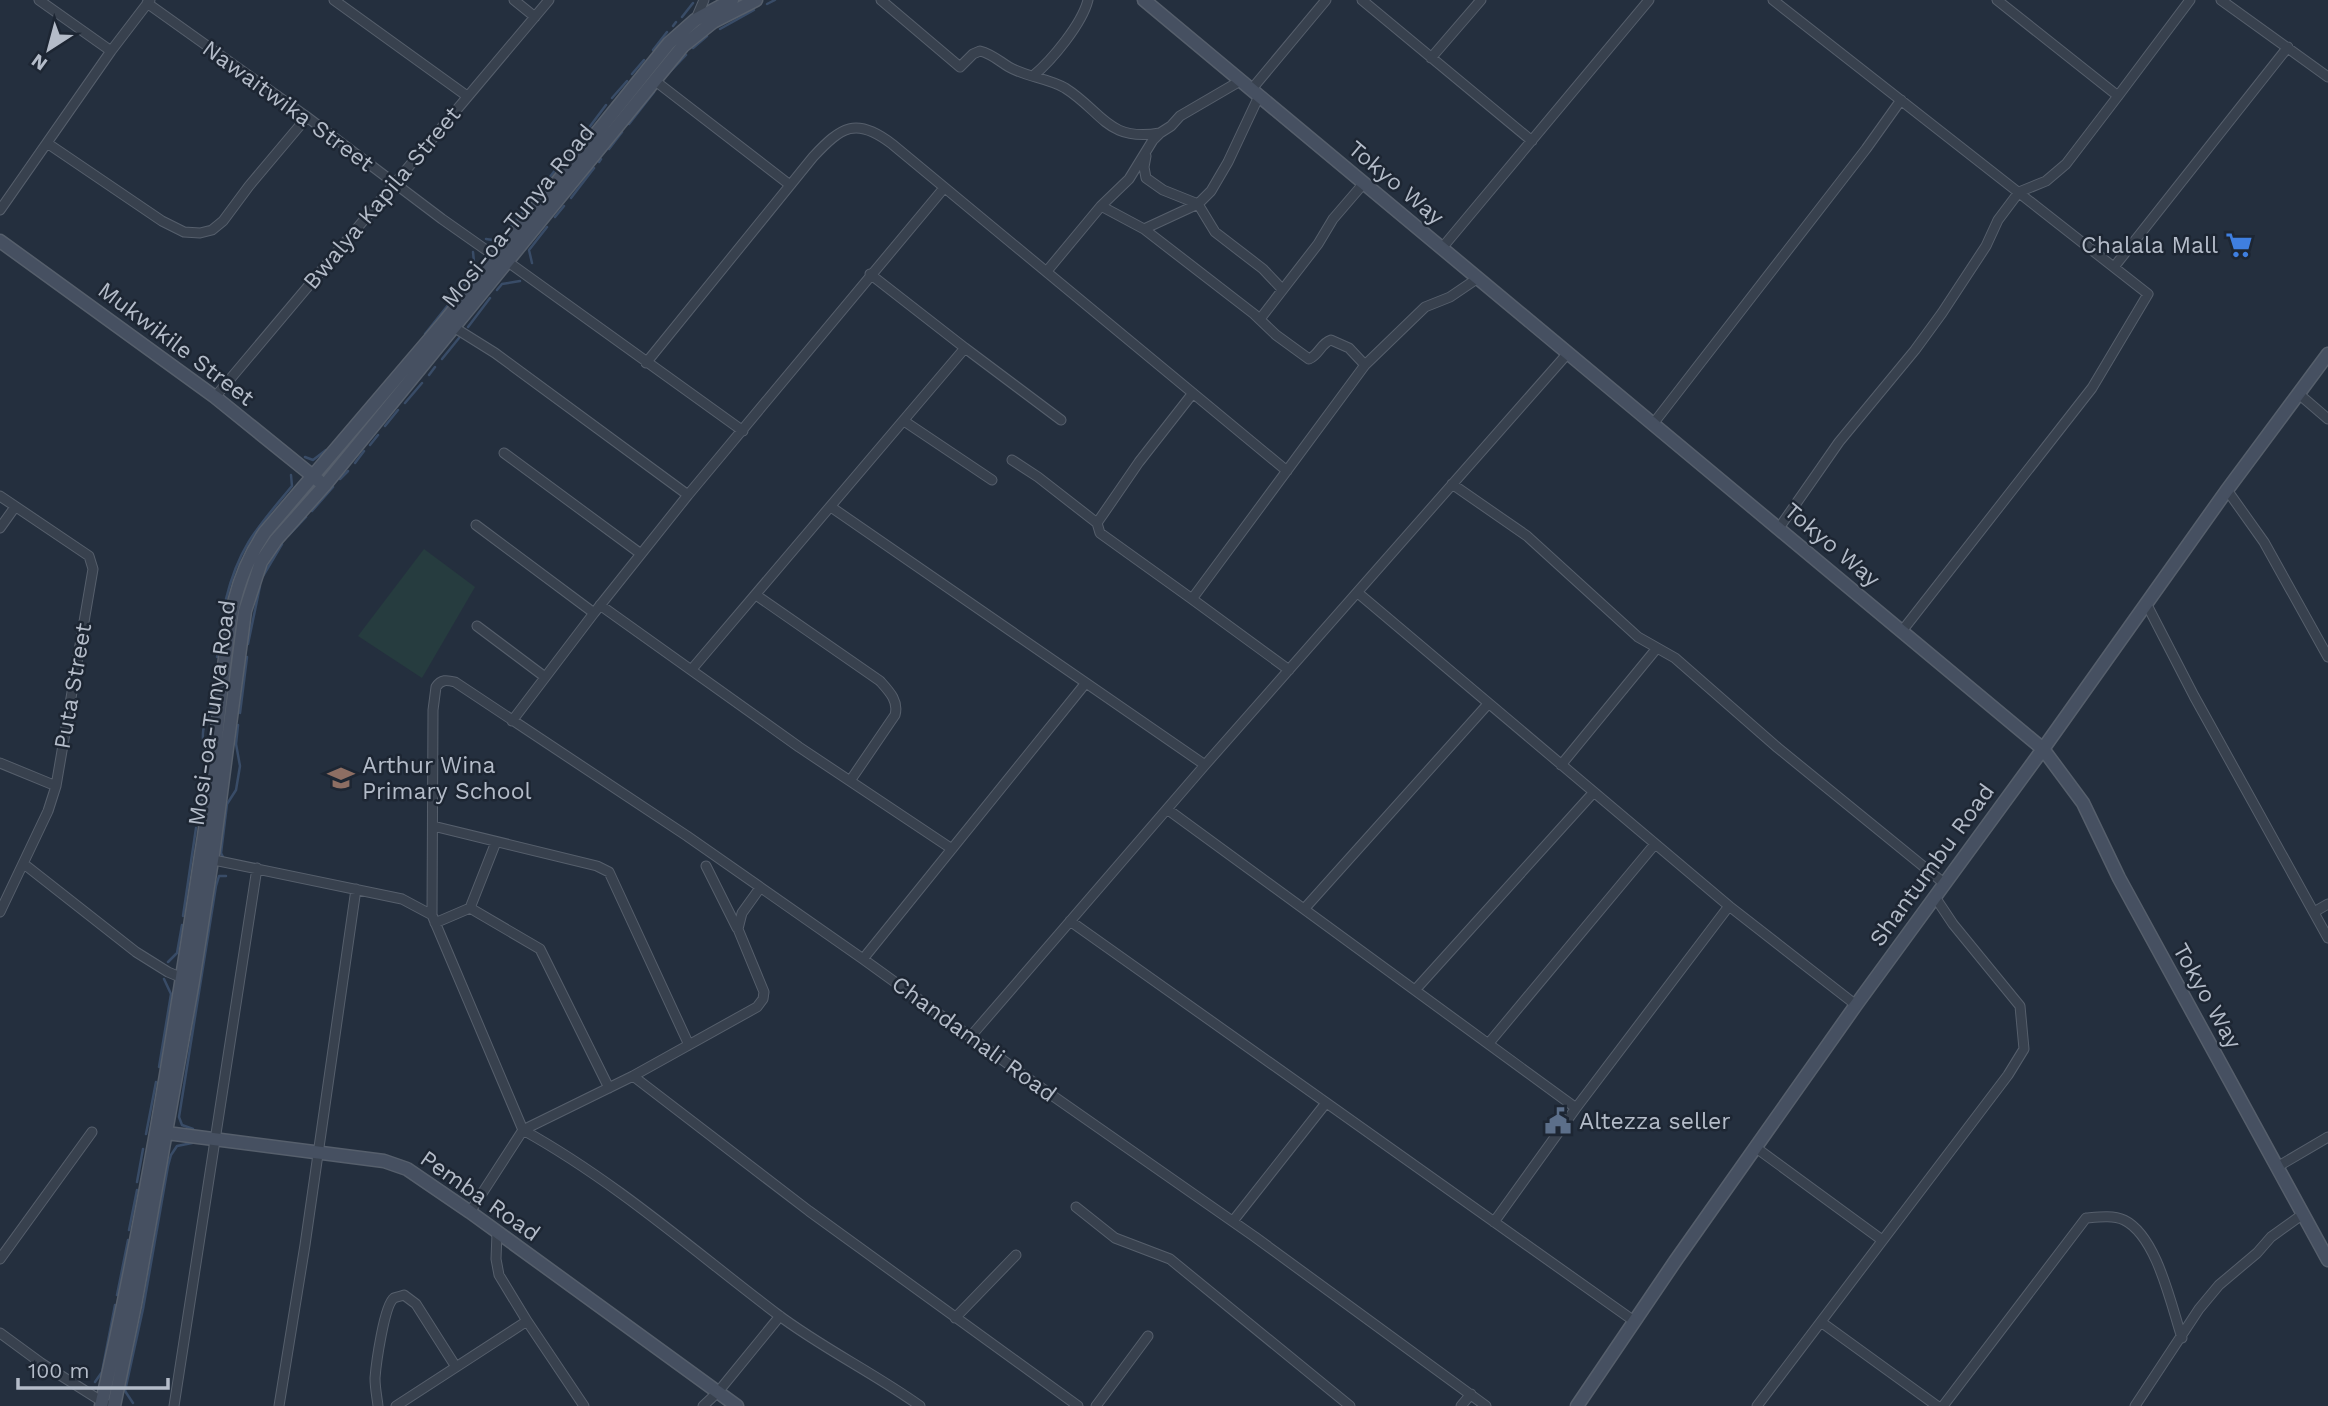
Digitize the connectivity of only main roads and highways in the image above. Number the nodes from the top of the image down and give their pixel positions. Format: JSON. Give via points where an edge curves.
{"nodes":[{"id":1,"x":732,"y":0,"type":"edge"},
{"id":2,"x":756,"y":0,"type":"edge"},
{"id":3,"x":1143,"y":0,"type":"edge"},
{"id":4,"x":696,"y":26,"type":"junction"},
{"id":5,"x":0,"y":241,"type":"edge"},
{"id":6,"x":502,"y":260,"type":"junction"},
{"id":7,"x":2328,"y":354,"type":"edge"},
{"id":8,"x":314,"y":476,"type":"junction"},
{"id":9,"x":325,"y":485,"type":"junction"},
{"id":10,"x":2043,"y":749,"type":"junction"},
{"id":11,"x":207,"y":858,"type":"junction"},
{"id":12,"x":160,"y":1132,"type":"junction"},
{"id":13,"x":2328,"y":1261,"type":"edge"},
{"id":14,"x":107,"y":1405,"type":"edge"},
{"id":15,"x":737,"y":1406,"type":"edge"},
{"id":16,"x":1577,"y":1406,"type":"edge"}],
"edges":[{"from":1,"to":4,"type":"main road","name":"Mosi-oa-Tunya Road"},
{"from":2,"to":4,"type":"main road","name":"Mosi-oa-Tunya Road"},
{"from":3,"to":10,"type":"main road","name":"Tokyo Way"},
{"from":4,"to":6,"type":"main road","name":"Mosi-oa-Tunya Road"},
{"from":4,"to":6,"type":"main road","name":"Mosi-oa-Tunya Road","via":[[676,36],[644,72]]},
{"from":5,"to":8,"type":"main road","name":"Mukwikile Street","via":[[215,397]]},
{"from":6,"to":8,"type":"main road","name":"Mosi-oa-Tunya Road"},
{"from":6,"to":9,"type":"main road","name":"Mosi-oa-Tunya Road","via":[[455,328]]},
{"from":7,"to":10,"type":"main road","name":"Shantumbu Road"},
{"from":8,"to":9,"type":"main road","name":"Mukwikile Street"},
{"from":8,"to":11,"type":"main road","name":"Mosi-oa-Tunya Road","via":[[265,532],[235,593]]},
{"from":9,"to":11,"type":"main road","name":"Mosi-oa-Tunya Road","via":[[276,540],[251,586]]},
{"from":10,"to":13,"type":"main road","name":"Tokyo Way","via":[[2083,803]]},
{"from":10,"to":16,"type":"main road","name":"Shantumbu Road","via":[[1755,1147]]},
{"from":11,"to":12,"type":"main road","name":"Mosi-oa-Tunya Road"},
{"from":12,"to":14,"type":"main road","name":"Mosi-oa-Tunya Road"},
{"from":12,"to":15,"type":"main road","name":"Pemba Road","via":[[318,1151],[407,1169]]}]}
